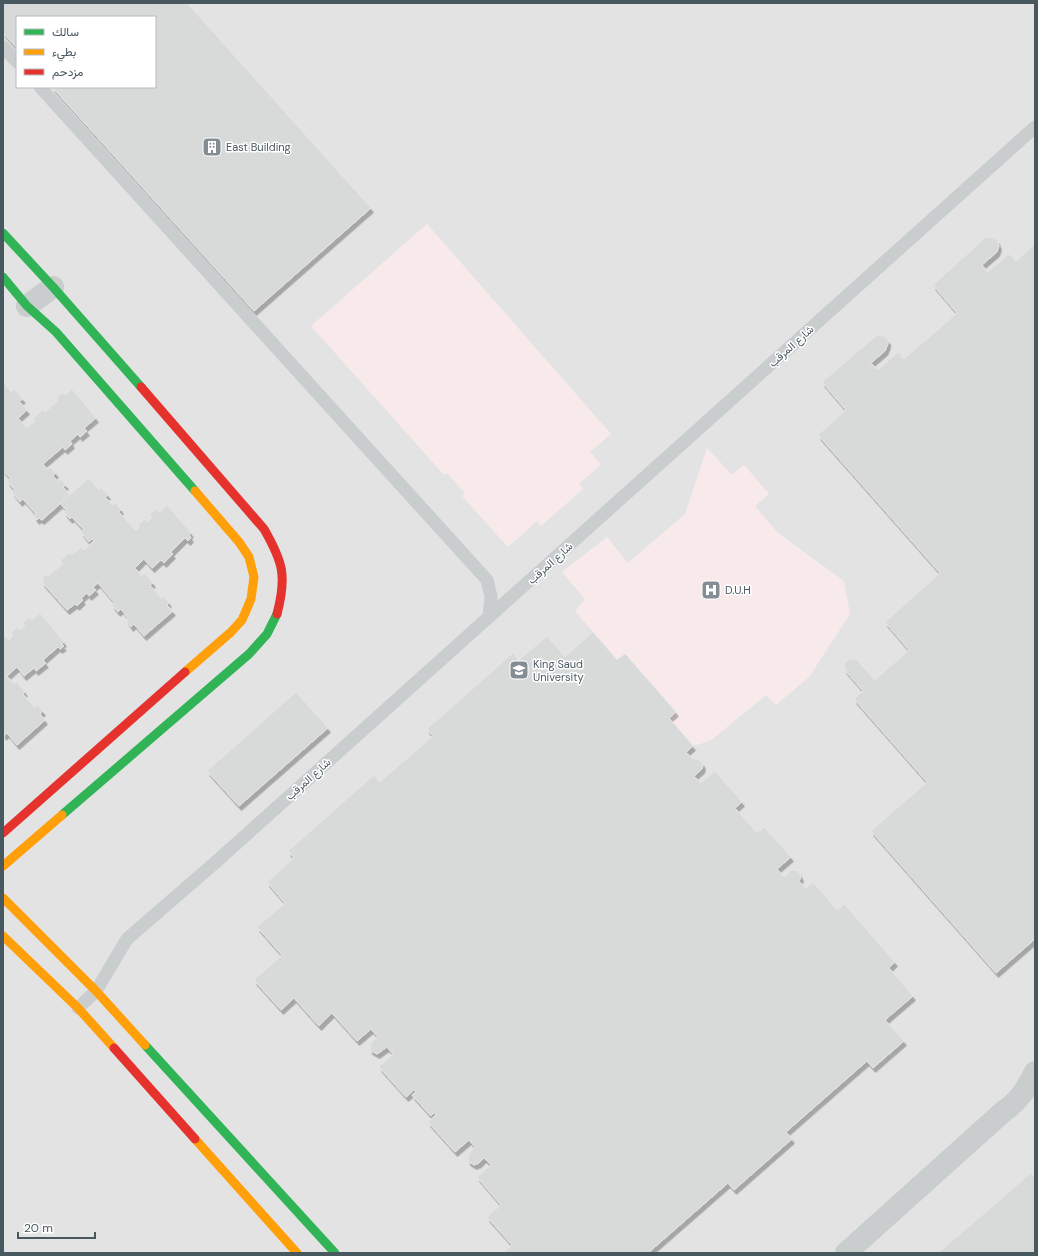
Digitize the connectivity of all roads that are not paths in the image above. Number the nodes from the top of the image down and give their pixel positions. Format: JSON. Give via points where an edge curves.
{"nodes":[{"id":1,"x":3,"y":47,"type":"edge"},
{"id":2,"x":16,"y":61,"type":"edge"},
{"id":3,"x":41,"y":88,"type":"edge"},
{"id":4,"x":1035,"y":127,"type":"edge"},
{"id":5,"x":3,"y":233,"type":"edge"},
{"id":6,"x":3,"y":277,"type":"edge"},
{"id":7,"x":53,"y":287,"type":"junction"},
{"id":8,"x":27,"y":306,"type":"junction"},
{"id":9,"x":489,"y":617,"type":"junction"},
{"id":10,"x":3,"y":832,"type":"edge"},
{"id":11,"x":3,"y":866,"type":"edge"},
{"id":12,"x":3,"y":898,"type":"edge"},
{"id":13,"x":3,"y":936,"type":"edge"},
{"id":14,"x":96,"y":991,"type":"junction"},
{"id":15,"x":78,"y":1008,"type":"junction"},
{"id":16,"x":1035,"y":1072,"type":"edge"},
{"id":17,"x":297,"y":1253,"type":"edge"},
{"id":18,"x":335,"y":1253,"type":"edge"},
{"id":19,"x":846,"y":1253,"type":"edge"}],
"edges":[{"from":1,"to":2,"type":"lane"},
{"from":3,"to":9,"type":"lane","via":[[487,580],[491,596]]},
{"from":4,"to":9,"type":"lane","name":"شارع المرقب"},
{"from":5,"to":7,"type":"street"},
{"from":6,"to":8,"type":"street"},
{"from":7,"to":8,"type":"street"},
{"from":7,"to":11,"type":"street","via":[[264,529],[281,565],[282,596],[271,629],[256,647]]},
{"from":8,"to":10,"type":"street","via":[[56,332],[240,542],[249,557],[254,577],[251,599],[242,620],[231,632]]},
{"from":9,"to":14,"type":"lane","name":"شارع المرقب","via":[[127,939]]},
{"from":12,"to":14,"type":"street"},
{"from":13,"to":15,"type":"street"},
{"from":14,"to":15,"type":"lane","name":"شارع المرقب"},
{"from":14,"to":18,"type":"street"},
{"from":15,"to":17,"type":"street"},
{"from":16,"to":19,"type":"street","via":[[1014,1104]]}]}
